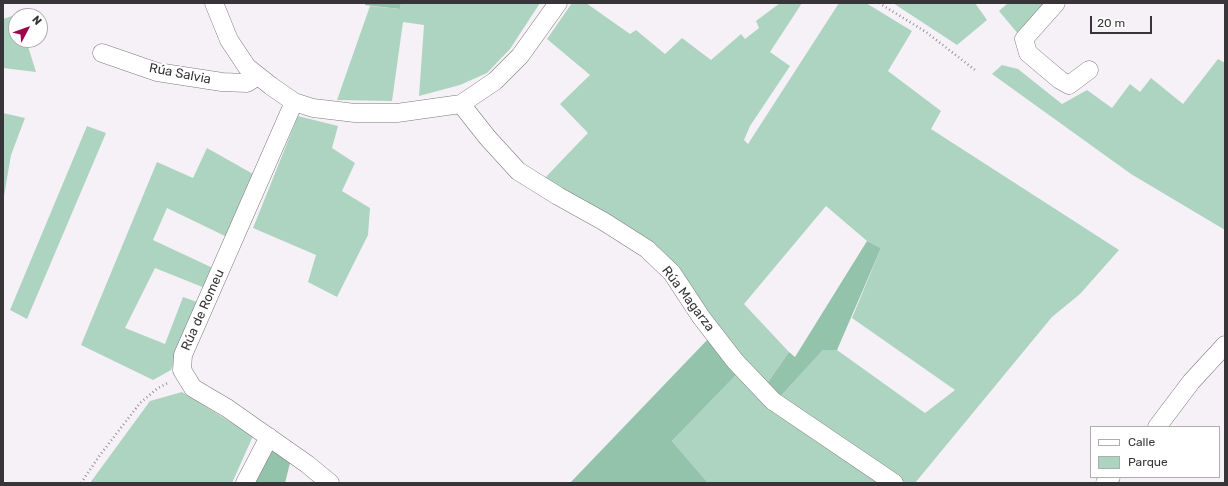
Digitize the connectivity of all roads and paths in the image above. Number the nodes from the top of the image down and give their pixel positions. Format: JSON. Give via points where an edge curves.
{"nodes":[{"id":1,"x":214,"y":3,"type":"edge"},
{"id":2,"x":558,"y":3,"type":"edge"},
{"id":3,"x":879,"y":3,"type":"edge"},
{"id":4,"x":1056,"y":3,"type":"edge"},
{"id":5,"x":102,"y":53,"type":"dead end"},
{"id":6,"x":975,"y":70,"type":"dead end"},
{"id":7,"x":1089,"y":70,"type":"dead end"},
{"id":8,"x":258,"y":76,"type":"junction"},
{"id":9,"x":294,"y":102,"type":"junction"},
{"id":10,"x":462,"y":104,"type":"junction"},
{"id":11,"x":1225,"y":345,"type":"edge"},
{"id":12,"x":184,"y":374,"type":"junction"},
{"id":13,"x":1158,"y":426,"type":"edge"},
{"id":14,"x":269,"y":437,"type":"junction"},
{"id":15,"x":81,"y":483,"type":"edge"},
{"id":16,"x":245,"y":483,"type":"edge"},
{"id":17,"x":330,"y":483,"type":"edge"},
{"id":18,"x":894,"y":483,"type":"edge"}],
"edges":[{"from":1,"to":8,"type":"street","via":[[230,40],[247,67]]},
{"from":2,"to":10,"type":"street","via":[[520,56],[495,81]]},
{"from":3,"to":6,"type":"path","via":[[926,32]]},
{"from":4,"to":7,"type":"street","via":[[1024,39],[1028,53],[1069,85]]},
{"from":5,"to":8,"type":"street","name":"Rúa Salvia","via":[[157,72],[222,82],[247,82]]},
{"from":8,"to":9,"type":"street"},
{"from":9,"to":10,"type":"street","via":[[313,108],[355,113],[397,113]]},
{"from":9,"to":12,"type":"street","name":"Rúa de Romeu","via":[[183,355]]},
{"from":10,"to":18,"type":"street","name":"Rúa Magarza","via":[[518,171],[647,249],[672,273],[701,317],[735,361],[773,400]]},
{"from":11,"to":13,"type":"street","via":[[1191,382]]},
{"from":12,"to":14,"type":"street","via":[[193,388]]},
{"from":12,"to":15,"type":"path","via":[[158,388],[140,403]]},
{"from":14,"to":16,"type":"street"},
{"from":14,"to":17,"type":"street"}]}
